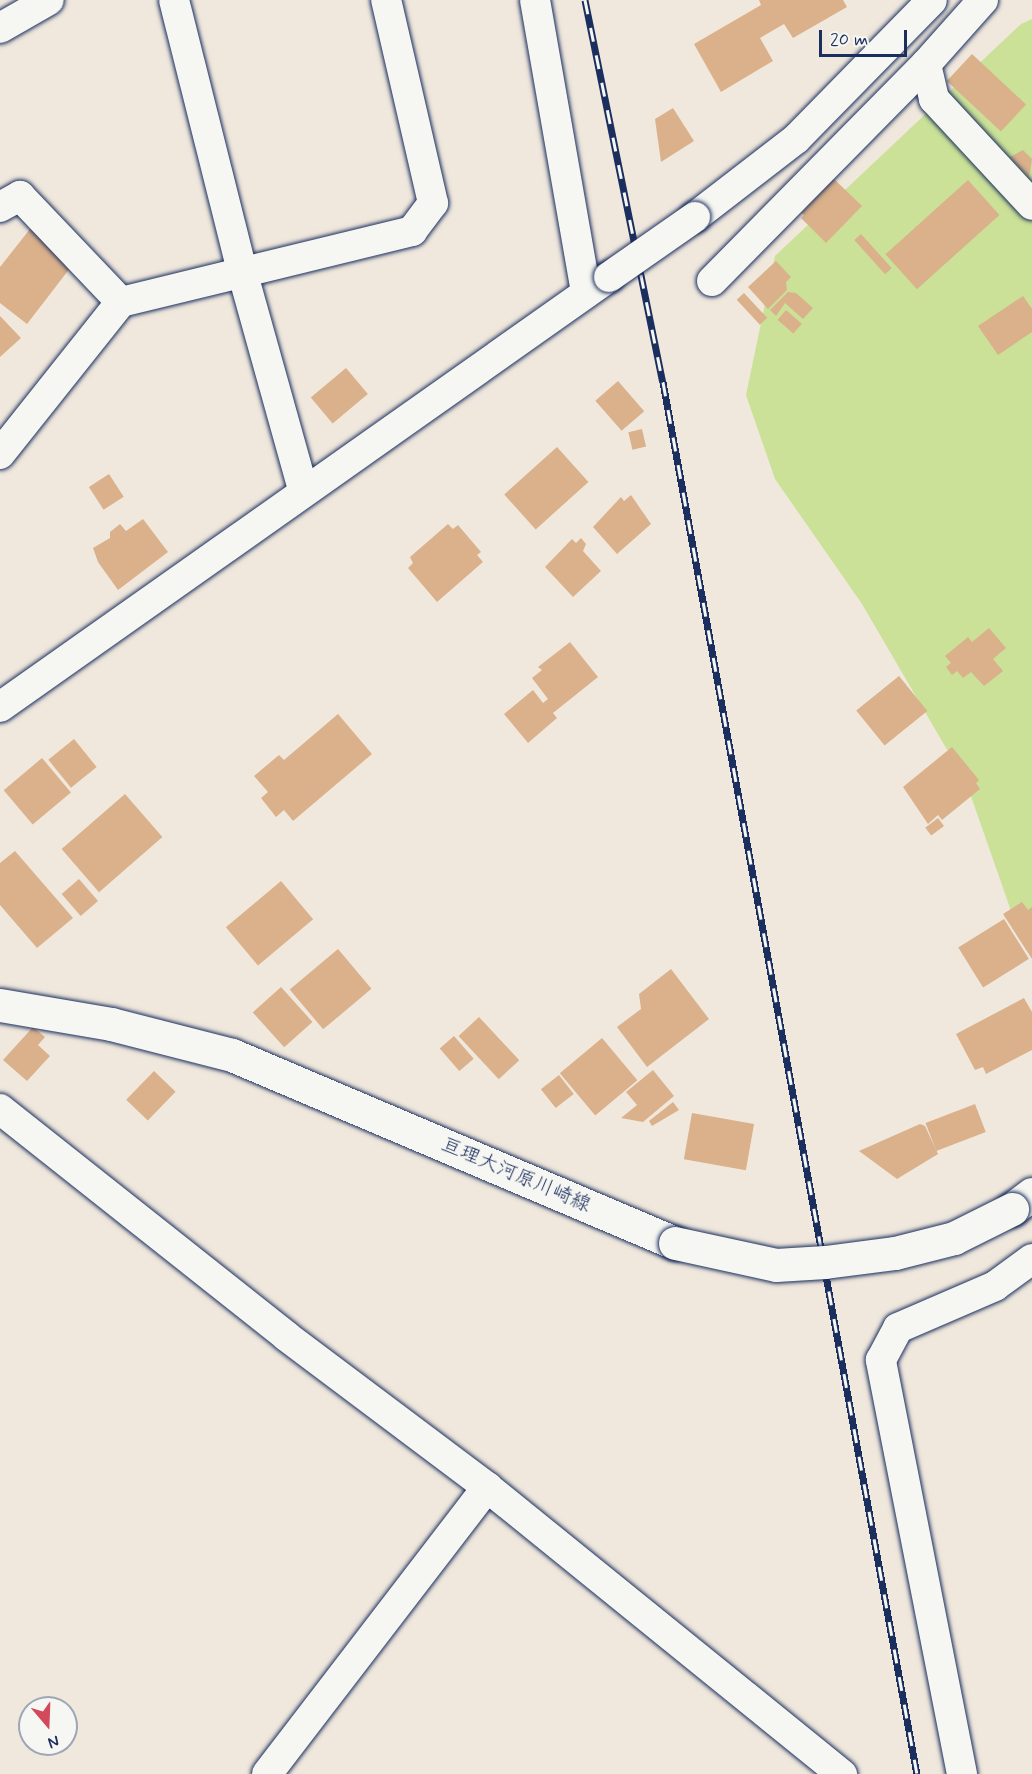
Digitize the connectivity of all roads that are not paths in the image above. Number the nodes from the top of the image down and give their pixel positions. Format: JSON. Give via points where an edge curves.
{"nodes":[{"id":1,"x":49,"y":0,"type":"edge"},
{"id":2,"x":174,"y":0,"type":"edge"},
{"id":3,"x":386,"y":0,"type":"edge"},
{"id":4,"x":535,"y":0,"type":"edge"},
{"id":5,"x":932,"y":0,"type":"edge"},
{"id":6,"x":983,"y":0,"type":"edge"},
{"id":7,"x":0,"y":28,"type":"edge"},
{"id":8,"x":926,"y":64,"type":"junction"},
{"id":9,"x":1032,"y":205,"type":"edge"},
{"id":10,"x":0,"y":207,"type":"edge"},
{"id":11,"x":242,"y":271,"type":"junction"},
{"id":12,"x":712,"y":280,"type":"dead end"},
{"id":13,"x":598,"y":285,"type":"junction"},
{"id":14,"x":121,"y":302,"type":"junction"},
{"id":15,"x":0,"y":453,"type":"edge"},
{"id":16,"x":303,"y":490,"type":"junction"},
{"id":17,"x":0,"y":707,"type":"edge"},
{"id":18,"x":0,"y":1005,"type":"edge"},
{"id":19,"x":0,"y":1109,"type":"edge"},
{"id":20,"x":1022,"y":1201,"type":"edge"},
{"id":21,"x":1032,"y":1259,"type":"edge"},
{"id":22,"x":487,"y":1487,"type":"junction"},
{"id":23,"x":267,"y":1774,"type":"edge"},
{"id":24,"x":842,"y":1774,"type":"edge"},
{"id":25,"x":962,"y":1774,"type":"edge"}],
"edges":[{"from":1,"to":7,"type":"street"},
{"from":2,"to":11,"type":"street"},
{"from":3,"to":11,"type":"street","via":[[433,203],[412,231]]},
{"from":4,"to":13,"type":"street"},
{"from":5,"to":13,"type":"street","bridge":true,"via":[[796,139]]},
{"from":6,"to":8,"type":"street"},
{"from":8,"to":9,"type":"street","via":[[934,99]]},
{"from":8,"to":12,"type":"street"},
{"from":10,"to":14,"type":"street","via":[[20,196]]},
{"from":11,"to":14,"type":"street"},
{"from":11,"to":16,"type":"street"},
{"from":13,"to":16,"type":"street"},
{"from":14,"to":15,"type":"street"},
{"from":16,"to":17,"type":"street"},
{"from":18,"to":20,"type":"main road","name":"亘理大河原川崎線","bridge":true,"via":[[111,1024],[232,1055],[675,1243],[776,1265],[895,1253],[954,1238]]},
{"from":19,"to":22,"type":"street","via":[[286,1336]]},
{"from":21,"to":25,"type":"street","via":[[995,1286],[898,1328],[881,1360]]},
{"from":22,"to":23,"type":"street"},
{"from":22,"to":24,"type":"street"}]}
